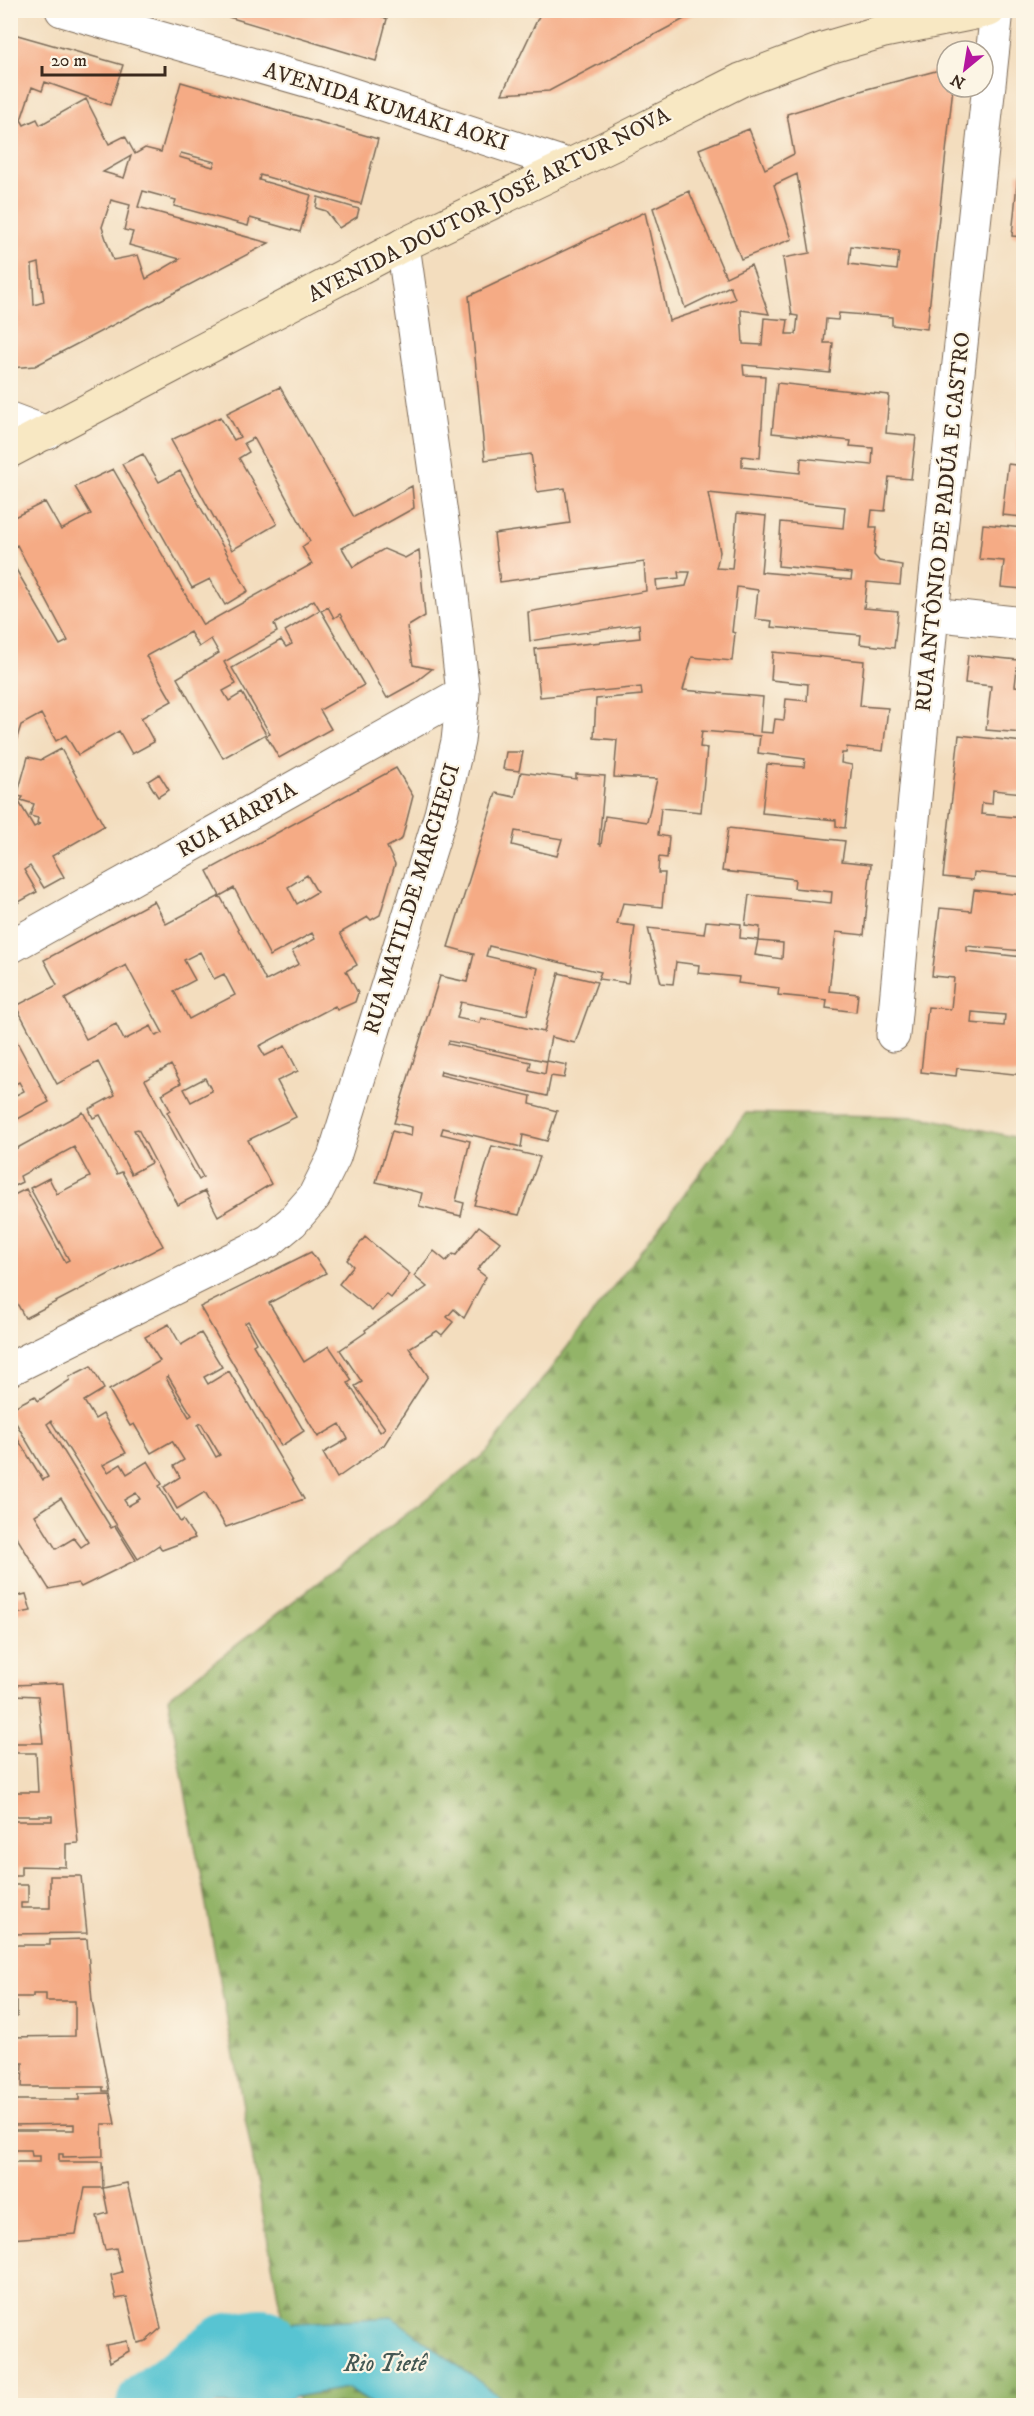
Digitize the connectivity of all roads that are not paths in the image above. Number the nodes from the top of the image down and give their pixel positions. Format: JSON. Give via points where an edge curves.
{"nodes":[{"id":1,"x":62,"y":10,"type":"edge"},
{"id":2,"x":989,"y":10,"type":"edge"},
{"id":3,"x":997,"y":10,"type":"edge"},
{"id":4,"x":889,"y":21,"type":"edge"},
{"id":5,"x":570,"y":166,"type":"junction"},
{"id":6,"x":403,"y":245,"type":"junction"},
{"id":7,"x":10,"y":419,"type":"edge"},
{"id":8,"x":47,"y":433,"type":"junction"},
{"id":9,"x":10,"y":452,"type":"edge"},
{"id":10,"x":932,"y":614,"type":"junction"},
{"id":11,"x":1023,"y":624,"type":"edge"},
{"id":12,"x":463,"y":693,"type":"junction"},
{"id":13,"x":10,"y":947,"type":"edge"},
{"id":14,"x":893,"y":1035,"type":"dead end"},
{"id":15,"x":10,"y":1369,"type":"edge"}],
"edges":[{"from":1,"to":5,"type":"street","name":"AVENIDA KUMAKI AOKI","via":[[316,83]]},
{"from":2,"to":4,"type":"main road","name":"AVENIDA DOUTOR JOSÉ ARTUR NOVA"},
{"from":3,"to":10,"type":"street","name":"RUA ANTÔNIO DE PADÚA E CASTRO"},
{"from":4,"to":5,"type":"main road","name":"AVENIDA DOUTOR JOSÉ ARTUR NOVA","via":[[741,80]]},
{"from":5,"to":6,"type":"main road","name":"AVENIDA DOUTOR JOSÉ ARTUR NOVA"},
{"from":6,"to":8,"type":"main road","name":"AVENIDA DOUTOR JOSÉ ARTUR NOVA"},
{"from":6,"to":12,"type":"street","name":"RUA MATILDE MARCHECI"},
{"from":7,"to":8,"type":"street"},
{"from":8,"to":9,"type":"main road","name":"AVENIDA DOUTOR JOSÉ ARTUR NOVA"},
{"from":10,"to":11,"type":"street"},
{"from":10,"to":14,"type":"street","name":"RUA ANTÔNIO DE PADÚA E CASTRO"},
{"from":12,"to":13,"type":"street","name":"RUA HARPIA"},
{"from":12,"to":15,"type":"street","name":"RUA MATILDE MARCHECI","via":[[459,741],[441,814],[334,1156],[314,1197],[269,1241]]}]}
